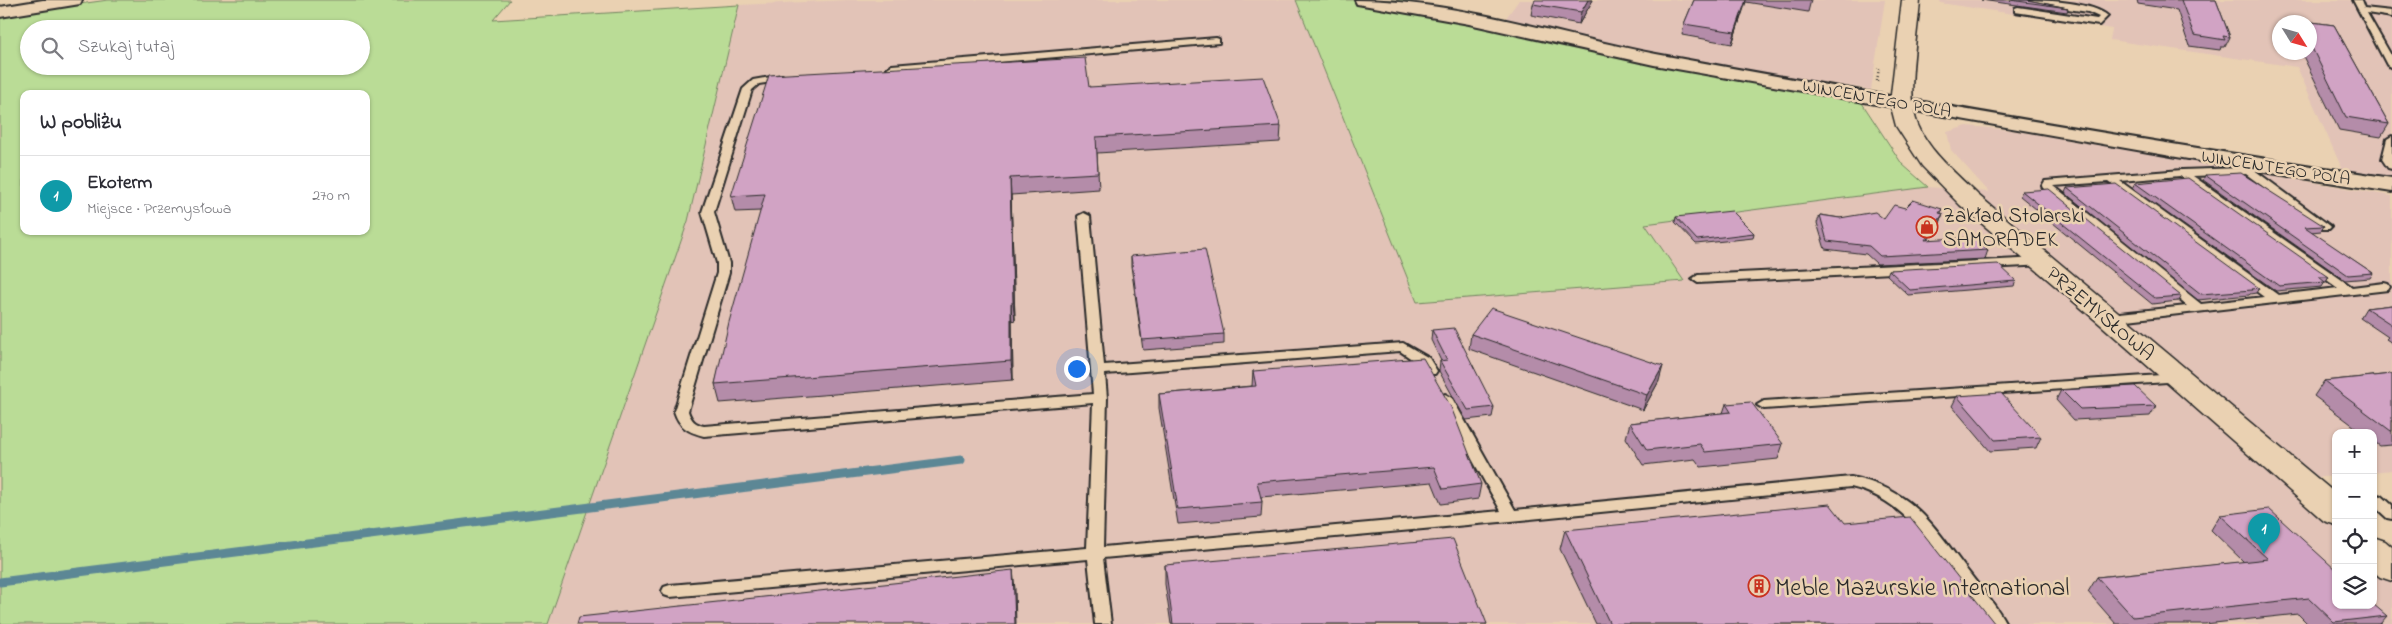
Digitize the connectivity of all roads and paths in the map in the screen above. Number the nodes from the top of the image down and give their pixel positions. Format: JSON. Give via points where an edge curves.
{"nodes":[{"id":1,"x":74,"y":0,"type":"edge"},
{"id":2,"x":1363,"y":0,"type":"edge"},
{"id":3,"x":1911,"y":0,"type":"edge"},
{"id":4,"x":2027,"y":0,"type":"edge"},
{"id":5,"x":2357,"y":0,"type":"edge"},
{"id":6,"x":2018,"y":10,"type":"dead end"},
{"id":7,"x":2361,"y":10,"type":"junction"},
{"id":8,"x":0,"y":12,"type":"edge"},
{"id":9,"x":2392,"y":14,"type":"edge"},
{"id":10,"x":1216,"y":42,"type":"dead end"},
{"id":11,"x":2391,"y":61,"type":"edge"},
{"id":12,"x":880,"y":69,"type":"edge"},
{"id":13,"x":791,"y":77,"type":"edge"},
{"id":14,"x":1901,"y":103,"type":"junction"},
{"id":15,"x":2392,"y":139,"type":"edge"},
{"id":16,"x":2392,"y":166,"type":"edge"},
{"id":17,"x":2246,"y":167,"type":"junction"},
{"id":18,"x":2182,"y":172,"type":"junction"},
{"id":19,"x":2111,"y":178,"type":"junction"},
{"id":20,"x":2392,"y":185,"type":"edge"},
{"id":21,"x":1084,"y":216,"type":"dead end"},
{"id":22,"x":2325,"y":227,"type":"edge"},
{"id":23,"x":2042,"y":262,"type":"junction"},
{"id":24,"x":1698,"y":279,"type":"dead end"},
{"id":25,"x":2384,"y":287,"type":"dead end"},
{"id":26,"x":2350,"y":291,"type":"junction"},
{"id":27,"x":2275,"y":299,"type":"junction"},
{"id":28,"x":2198,"y":308,"type":"junction"},
{"id":29,"x":2110,"y":318,"type":"junction"},
{"id":30,"x":1097,"y":370,"type":"junction"},
{"id":31,"x":2177,"y":378,"type":"junction"},
{"id":32,"x":1100,"y":398,"type":"junction"},
{"id":33,"x":1764,"y":405,"type":"dead end"},
{"id":34,"x":2381,"y":500,"type":"edge"},
{"id":35,"x":2332,"y":507,"type":"edge"},
{"id":36,"x":2392,"y":514,"type":"edge"},
{"id":37,"x":1511,"y":516,"type":"junction"},
{"id":38,"x":1095,"y":554,"type":"junction"},
{"id":39,"x":2377,"y":554,"type":"edge"},
{"id":40,"x":2392,"y":568,"type":"edge"},
{"id":41,"x":670,"y":590,"type":"dead end"},
{"id":42,"x":1103,"y":624,"type":"edge"},
{"id":43,"x":1998,"y":624,"type":"edge"}],
"edges":[{"from":1,"to":8,"type":"street"},
{"from":2,"to":14,"type":"street","name":"WINCENTEGO POLA","via":[[1469,18],[1654,59]]},
{"from":3,"to":14,"type":"street","name":"PRZEMYSŁOWA"},
{"from":4,"to":6,"type":"lane","via":[[2090,10],[2104,16],[2099,22]]},
{"from":5,"to":7,"type":"lane"},
{"from":7,"to":9,"type":"lane"},
{"from":7,"to":11,"type":"lane"},
{"from":10,"to":12,"type":"lane"},
{"from":13,"to":32,"type":"lane","via":[[756,82],[748,89],[708,212],[723,273],[681,411],[690,427],[704,431]]},
{"from":14,"to":17,"type":"street","name":"WINCENTEGO POLA"},
{"from":14,"to":23,"type":"street","name":"PRZEMYSŁOWA","via":[[1902,115],[1910,130],[1941,174]]},
{"from":15,"to":16,"type":"lane","via":[[2387,159]]},
{"from":17,"to":18,"type":"lane"},
{"from":17,"to":20,"type":"street","name":"WINCENTEGO POLA"},
{"from":17,"to":22,"type":"lane"},
{"from":18,"to":19,"type":"lane"},
{"from":18,"to":26,"type":"lane"},
{"from":19,"to":27,"type":"lane"},
{"from":19,"to":28,"type":"lane","via":[[2049,183],[2047,186]]},
{"from":21,"to":30,"type":"lane"},
{"from":23,"to":24,"type":"lane"},
{"from":23,"to":29,"type":"street","name":"PRZEMYSŁOWA"},
{"from":25,"to":26,"type":"lane"},
{"from":26,"to":27,"type":"lane"},
{"from":27,"to":28,"type":"lane"},
{"from":28,"to":29,"type":"lane"},
{"from":29,"to":31,"type":"street","name":"PRZEMYSŁOWA"},
{"from":30,"to":32,"type":"lane"},
{"from":30,"to":37,"type":"lane","via":[[1403,347],[1424,361]]},
{"from":31,"to":33,"type":"lane"},
{"from":31,"to":35,"type":"street","name":"PRZEMYSŁOWA"},
{"from":32,"to":38,"type":"lane"},
{"from":34,"to":36,"type":"lane"},
{"from":37,"to":38,"type":"lane"},
{"from":37,"to":43,"type":"lane","via":[[1851,482],[1870,485],[1908,507],[1920,520]]},
{"from":38,"to":41,"type":"lane"},
{"from":38,"to":42,"type":"lane"},
{"from":39,"to":40,"type":"street"}]}
